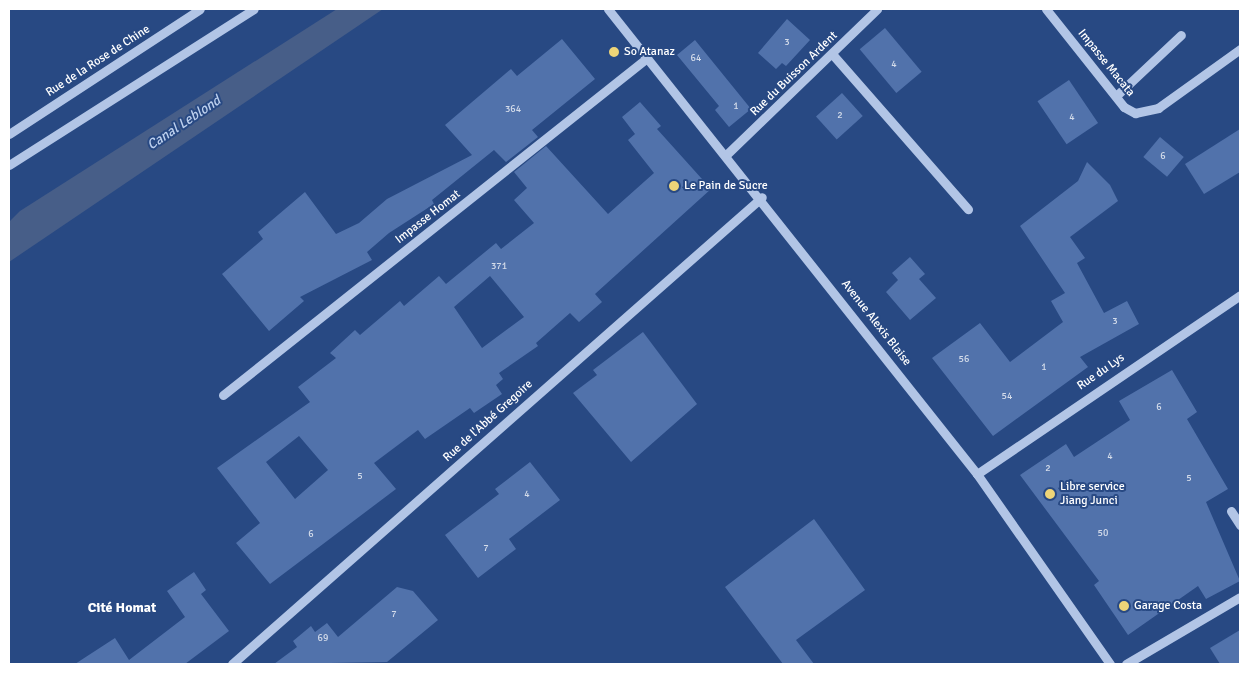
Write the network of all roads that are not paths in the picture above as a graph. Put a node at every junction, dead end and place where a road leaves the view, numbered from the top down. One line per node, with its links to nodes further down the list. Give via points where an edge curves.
1 (200, 9): 11 (street, Rue de la Rose de Chine)
2 (254, 9): 13 (street)
3 (608, 9): 9 (street, Avenue Alexis Blaise)
4 (877, 9): 8 (street, Rue du Buisson Ardent)
5 (1046, 9): 10 (street, Impasse Macata)
6 (1181, 35): 10 (street)
7 (1240, 49): 10 (street, Impasse Macata, via 1150,112 1129,110)
8 (833, 55): 12 (street, Rue du Buisson Ardent); 15 (street)
9 (647, 58): 12 (street, Avenue Alexis Blaise); 17 (street, Impasse Homat)
10 (1116, 96)
11 (9, 134)
12 (726, 155): 14 (street, Avenue Alexis Blaise)
13 (9, 165)
14 (762, 197): 18 (street, Avenue Alexis Blaise); 22 (street, Rue de l'Abbé Gregoire)
15 (968, 209)
16 (1240, 294): 18 (street, Rue du Lys)
17 (223, 395)
18 (977, 474): 23 (street, Avenue Alexis Blaise)
19 (1231, 511): 20 (street)
20 (1240, 525)
21 (1240, 597): 24 (street)
22 (232, 664)
23 (1110, 664)
24 (1126, 664)

